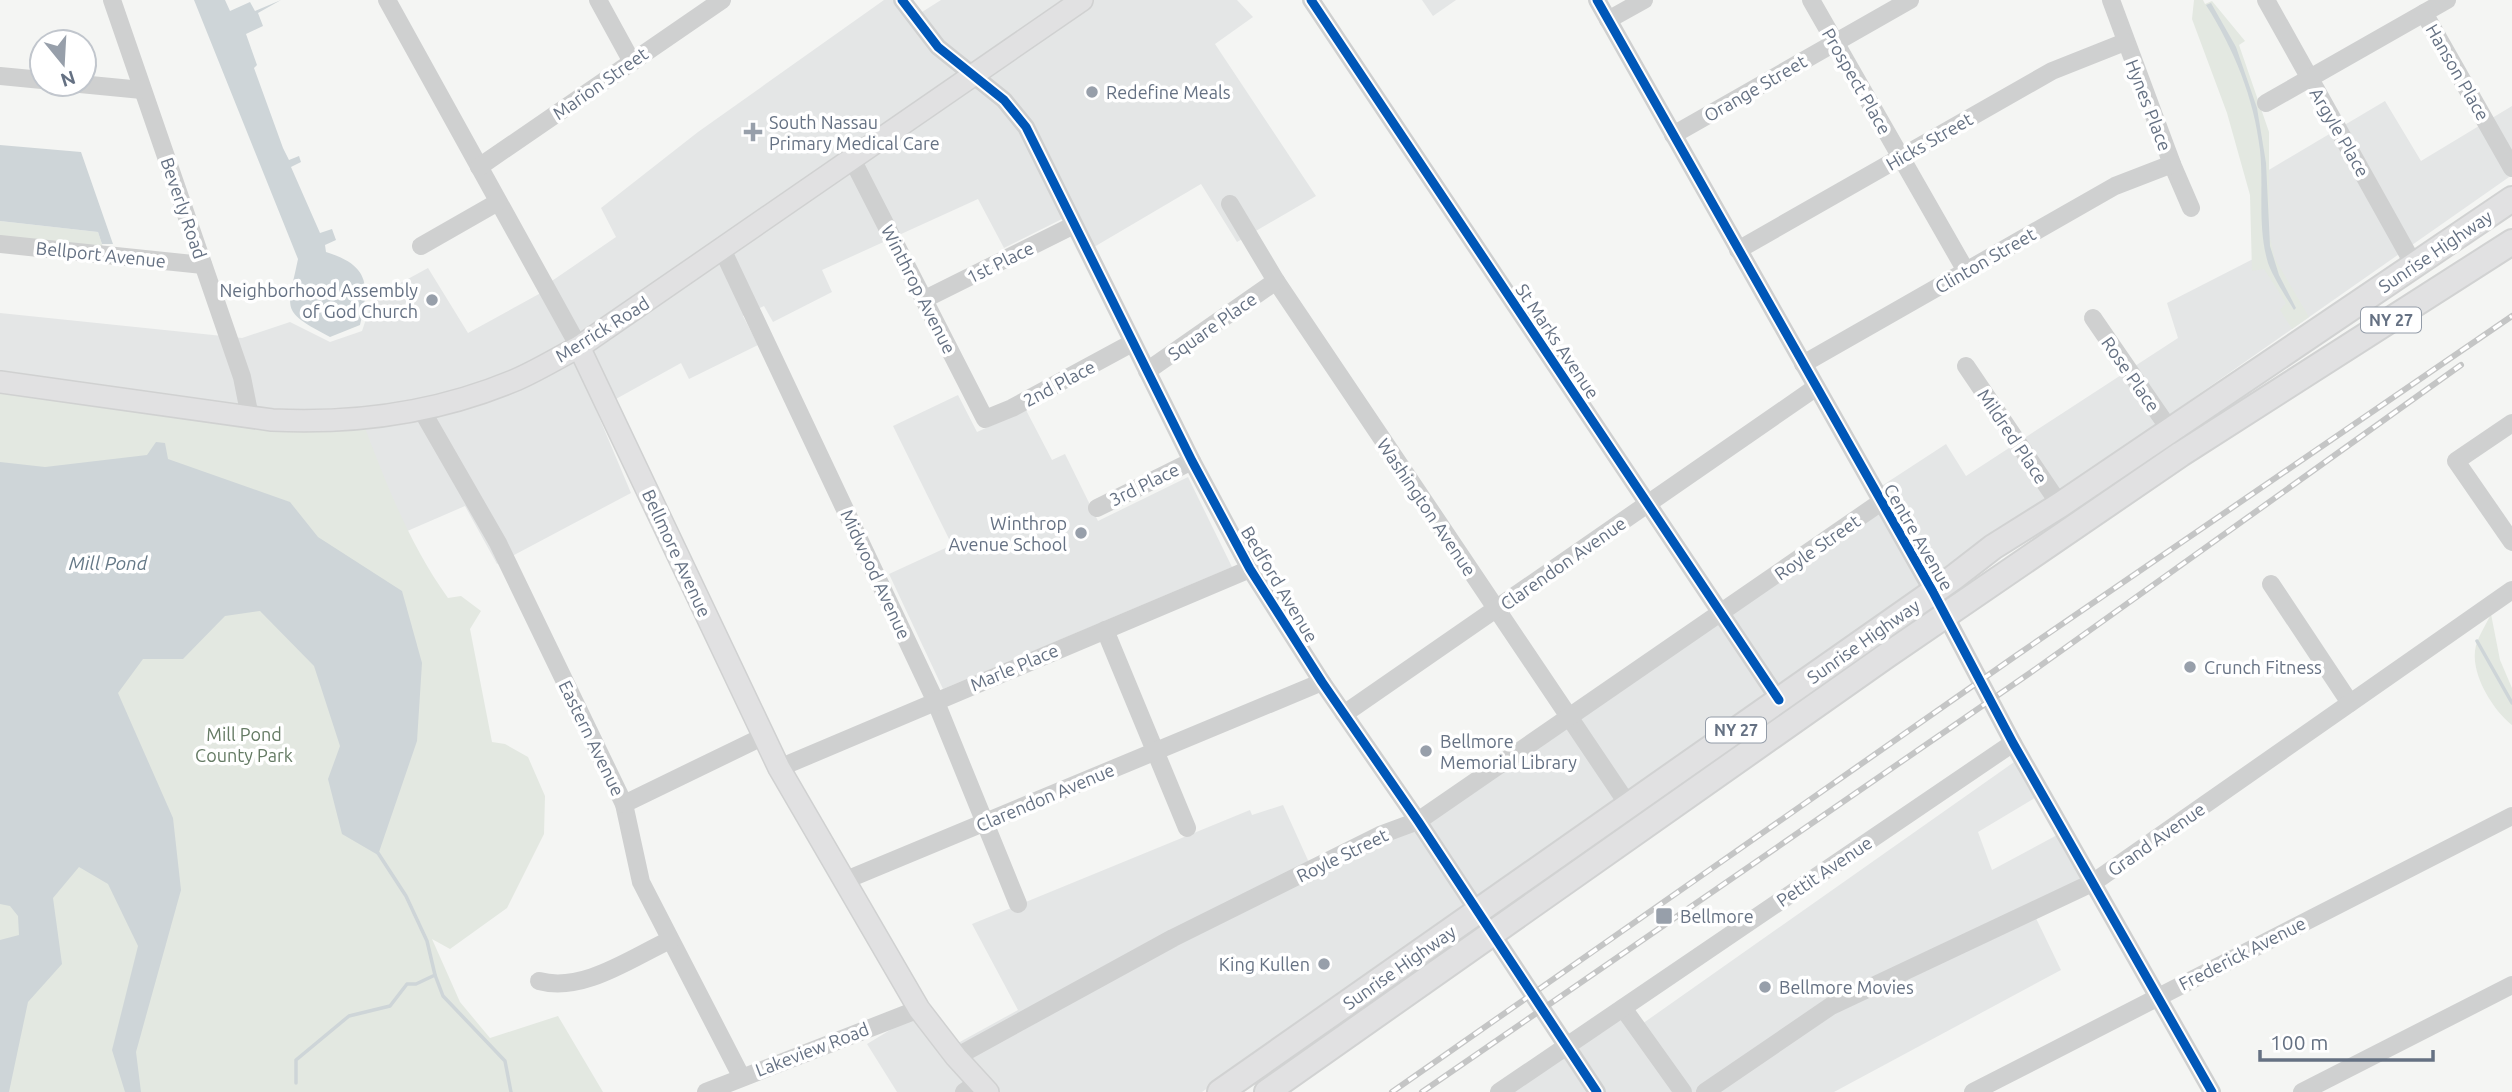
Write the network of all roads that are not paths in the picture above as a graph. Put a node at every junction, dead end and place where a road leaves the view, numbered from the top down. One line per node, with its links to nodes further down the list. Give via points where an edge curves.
1 (112, 0): 25 (street, Beverly Road)
2 (387, 0): 31 (street, Bellmore Avenue)
3 (598, 0): 19 (street)
4 (722, 0): 19 (street, Marion Street)
5 (902, 0): 20 (street, Bedford Avenue, via 938,47)
6 (1082, 0): 20 (main road, Merrick Road)
7 (1311, 0): 63 (street, St Marks Avenue)
8 (1597, 0): 16 (street, Centre Avenue)
9 (1644, 0): 16 (street)
10 (1811, 0): 18 (street, Prospect Place)
11 (1910, 0): 18 (street, Orange Street)
12 (2111, 0): 17 (street, Hynes Place)
13 (2266, 0): 22 (street, Argyle Place)
14 (2447, 0): 15 (street)
15 (2424, 13): 22 (street); 32 (street, Hanson Place)
16 (1608, 20): 27 (street, Centre Avenue)
17 (2125, 42): 28 (street, Hicks Street, via 2052,71); 30 (street, Hynes Place)
18 (1835, 43): 27 (street, Orange Street); 28 (street, Prospect Place)
19 (632, 62): 31 (street, Marion Street)
20 (974, 75): 29 (main road, Merrick Road); 37 (street, Bedford Avenue, via 1004,100 1026,127)
21 (0, 76): 23 (street)
22 (2310, 78): 26 (street); 44 (street, Argyle Place)
23 (28, 79)
24 (98, 86): 25 (street)
25 (142, 90): 43 (street, Beverly Road)
26 (2266, 103)
27 (1673, 135): 42 (street, Centre Avenue)
28 (1900, 158): 42 (street, Hicks Street); 45 (street, Prospect Place)
29 (852, 159): 41 (main road, Merrick Road); 47 (street, Winthrop Avenue)
30 (2172, 164): 36 (street, Hynes Place); 45 (street, Clinton Street, via 2115,186)
31 (479, 167): 34 (street, Bellmore Avenue)
32 (2512, 168)
33 (2512, 199): 44 (highway, Sunrise Highway / NY 27)
34 (498, 202): 40 (street); 50 (street, Bellmore Avenue)
35 (1230, 204): 46 (street, Washington Avenue)
36 (2191, 208)
37 (1074, 225): 47 (street, 1st Place); 49 (street, Bedford Avenue)
38 (2512, 242): 73 (highway, Sunrise Highway / NY 27, via 2181,454)
39 (0, 244): 43 (street, Bellport Avenue)
40 (421, 246)
41 (722, 248): 50 (main road, Merrick Road); 76 (street, Midwood Avenue)
42 (1738, 250): 51 (street, Centre Avenue)
43 (203, 265): 57 (street, Beverly Road, via 242,377)
44 (2414, 265): 60 (highway, Sunrise Highway / NY 27)
45 (1966, 271): 51 (street, Clinton Street)
46 (1276, 281): 53 (street, Square Place); 71 (street, Washington Avenue)
47 (925, 299): 58 (street, Winthrop Avenue)
48 (2093, 318): 60 (street, Rose Place)
49 (1132, 343): 53 (street, Bedford Avenue); 58 (street, 2nd Place)
50 (579, 347): 56 (main road, Merrick Road, via 505,384); 81 (main road, Bellmore Avenue)
51 (1803, 364): 55 (street, Centre Avenue)
52 (1966, 366): 64 (street, Mildred Place)
53 (1147, 371): 61 (street, Bedford Avenue)
54 (0, 382): 57 (main road, Merrick Road)
55 (1815, 388): 62 (street, Centre Avenue); 63 (street, Clarendon Avenue)
56 (421, 410): 57 (main road, Merrick Road, via 363,419); 85 (street, Eastern Avenue, via 498,543)
57 (250, 417)
58 (985, 418)
59 (2512, 423): 66 (street, via 2456,461)
60 (2170, 430): 64 (highway, Sunrise Highway / NY 27)
61 (1192, 461): 65 (street, 3rd Place); 67 (street, Bedford Avenue)
62 (1881, 502): 70 (street, Centre Avenue); 72 (street, Royle Street)
63 (1649, 504): 71 (street, Clarendon Avenue); 72 (street, St Marks Avenue)
64 (2060, 505): 70 (highway, Sunrise Highway / NY 27)
65 (1097, 508)
66 (2512, 542)
67 (1250, 569): 74 (street, Marle Place); 75 (street, Bedford Avenue)
68 (2272, 584): 78 (street)
69 (2512, 590): 78 (street, Grand Avenue)
70 (1933, 592): 73 (street, Centre Avenue); 77 (highway, Sunrise Highway / NY 27)
71 (1497, 609): 79 (street, Clarendon Avenue); 80 (street, Washington Avenue)
72 (1721, 613): 77 (street, St Marks Avenue); 80 (street, Royle Street)
73 (1945, 616): 82 (street, Centre Avenue); 95 (highway, Sunrise Highway / NY 27)
74 (1105, 629): 76 (street, Marle Place); 83 (street)
75 (1321, 682): 79 (street, Bedford Avenue); 83 (street, Clarendon Avenue)
76 (936, 700): 84 (street, Marle Place); 89 (street, Midwood Avenue)
77 (1779, 700): 86 (highway, Sunrise Highway / NY 27)
78 (2350, 704): 92 (street, Grand Avenue)
79 (1344, 714): 88 (street, Bedford Avenue)
80 (1570, 718): 86 (street, Washington Avenue); 88 (street, Royle Street)
81 (764, 736): 84 (main road, Bellmore Avenue); 85 (street)
82 (2013, 743): 92 (street, Centre Avenue); 100 (street, Pettit Avenue)
83 (1155, 751): 89 (street, Clarendon Avenue); 90 (street)
84 (779, 768): 91 (main road, Bellmore Avenue)
85 (624, 804): 96 (street, Eastern Avenue, via 641,882)
86 (1629, 806): 94 (highway, Sunrise Highway / NY 27)
87 (2512, 816): 99 (street, Frederick Avenue)
88 (1418, 821): 94 (street, Bedford Avenue); 103 (street, Royle Street, via 1380,835 1173,938)
89 (985, 822): 91 (street, Clarendon Avenue); 93 (street, Midwood Avenue)
90 (1187, 828)
91 (846, 880): 101 (main road, Bellmore Avenue)
92 (2094, 882): 99 (street, Centre Avenue); 112 (street, Grand Avenue, via 1831,1006)
93 (1018, 904)
94 (1478, 912): 95 (street, Bedford Avenue); 107 (highway, Sunrise Highway / NY 27)
95 (1493, 934): 102 (street, Bedford Avenue); 108 (highway, Sunrise Highway / NY 27)
96 (670, 940): 97 (street, via 584,980 556,986); 104 (street, Eastern Avenue)
97 (538, 981)
98 (2512, 985): 115 (street)
99 (2158, 996): 113 (street, Frederick Avenue); 114 (street, Centre Avenue)
100 (1623, 1008): 102 (street, Pettit Avenue); 111 (street)
101 (919, 1009): 103 (main road, Bellmore Avenue); 104 (street, Lakeview Road)
102 (1567, 1047): 109 (street, Pettit Avenue); 110 (street, Bedford Avenue)
103 (956, 1057): 105 (main road, Bellmore Avenue)
104 (741, 1076): 106 (street, Lakeview Road)
105 (977, 1089)
106 (706, 1092)
107 (1220, 1092)
108 (1267, 1092)
109 (1499, 1092)
110 (1597, 1092)
111 (1683, 1092)
112 (1705, 1092)
113 (1973, 1092)
114 (2212, 1092)
115 (2302, 1092)

